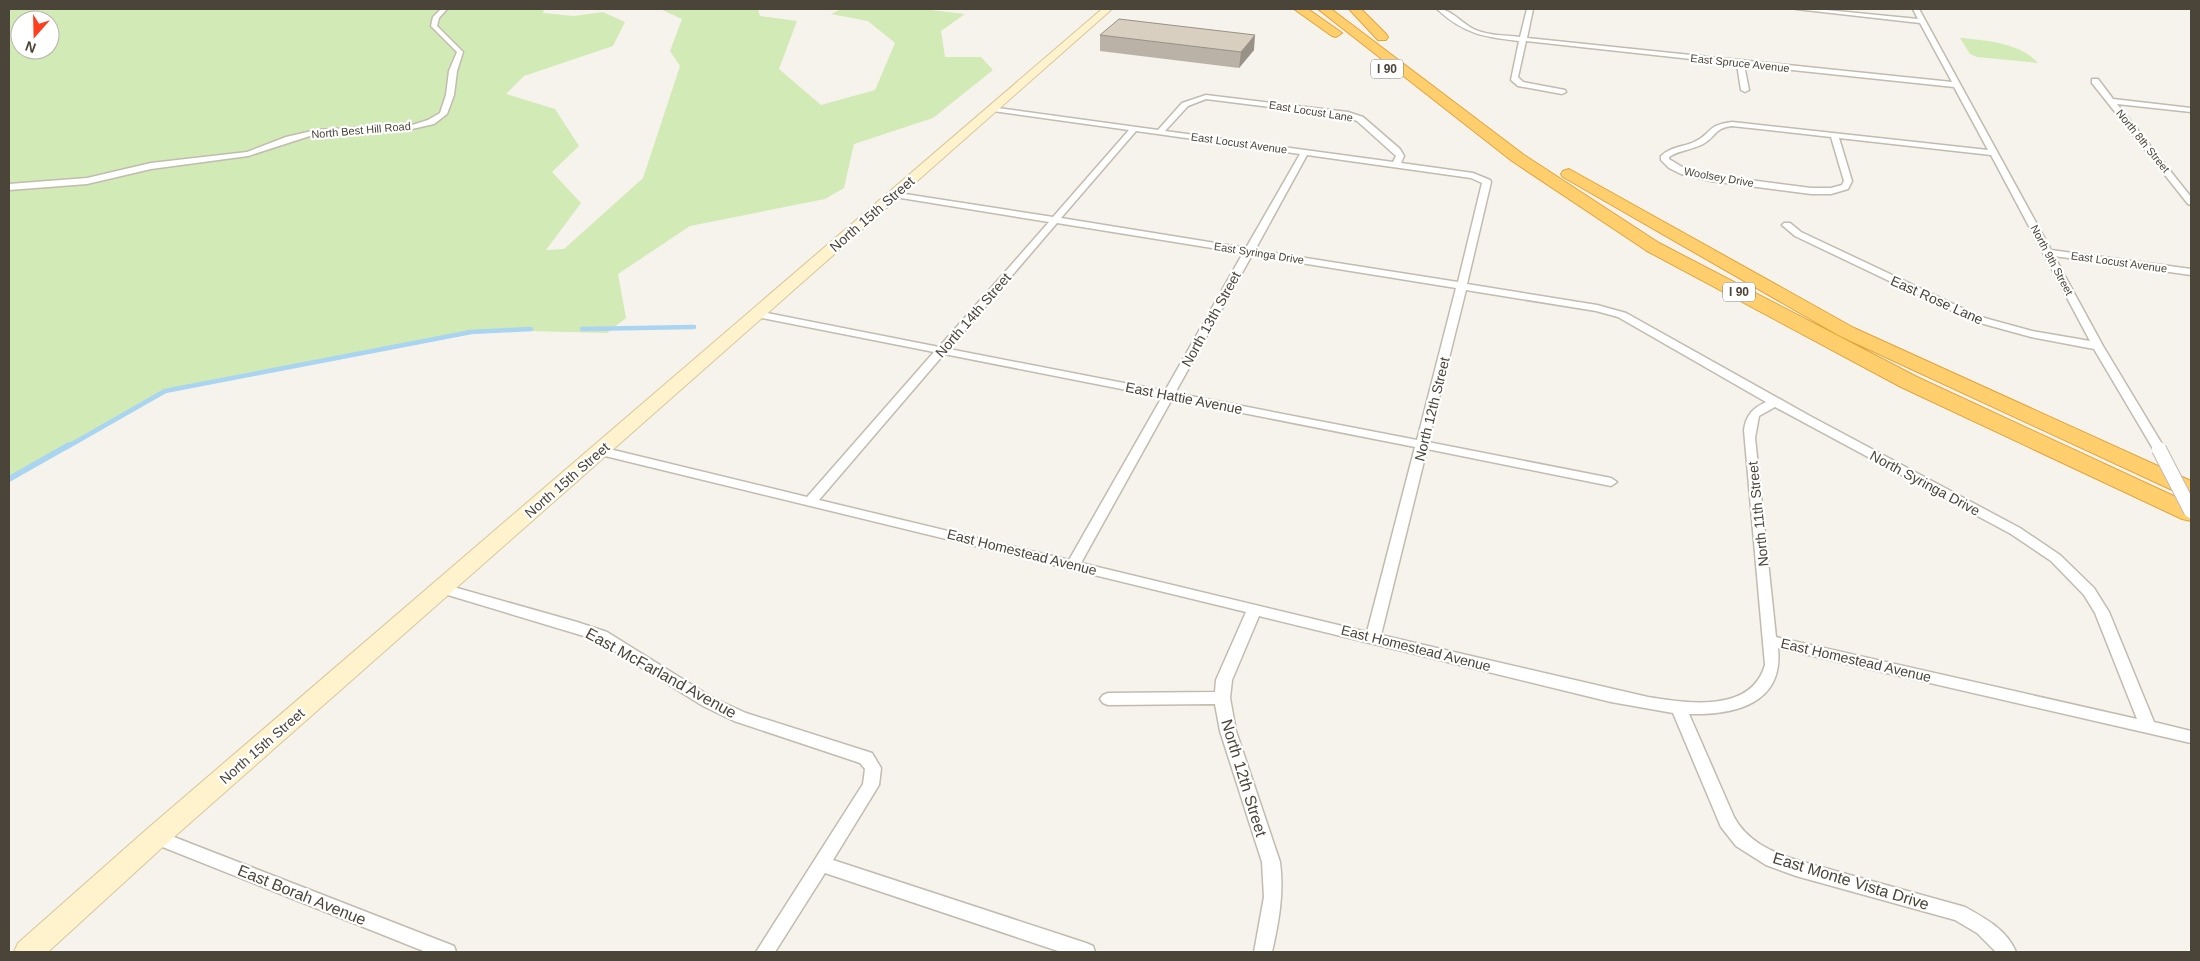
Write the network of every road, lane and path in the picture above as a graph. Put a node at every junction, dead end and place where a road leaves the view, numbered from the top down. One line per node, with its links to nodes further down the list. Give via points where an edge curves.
1 (444, 9): 30 (street, North Best Hill Road, via 436,17 434,26 440,34 453,41 460,52 443,114 431,122 316,132 248,154 151,166 87,180)
2 (1107, 9): 20 (main road, North 15th Street)
3 (1300, 9): 22 (highway, I 90)
4 (1324, 9): 22 (highway, I 90)
5 (1345, 9): 12 (highway, I 90)
6 (1356, 9): 12 (highway)
7 (1440, 9): 13 (street, via 1470,30)
8 (1530, 9): 13 (street)
9 (1799, 9): 11 (street)
10 (1916, 9): 11 (street, North 9th Street)
11 (1922, 21): 16 (street, North 9th Street)
12 (1382, 37): 49 (highway, I 90, via 1485,115 1579,180 1847,332)
13 (1523, 40): 14 (street, East Spruce Avenue); 18 (street, via 1514,78 1521,84)
14 (1740, 63): 16 (street, East Spruce Avenue); 17 (street)
15 (2094, 81): 19 (street, North 8th Street)
16 (1957, 85): 27 (street, North 9th Street)
17 (1745, 90)
18 (1562, 92)
19 (2110, 101): 21 (street); 32 (street, North 8th Street)
20 (993, 109): 23 (street, East Locust Avenue); 31 (main road, North 15th Street)
21 (2191, 110)
22 (1475, 126): 51 (highway, I 90, via 1653,247 1909,382)
23 (1135, 128): 24 (street, East Locust Avenue); 34 (street, North 14th Street)
24 (1160, 132): 26 (street, East Locust Avenue); 28 (street, East Locust Lane, via 1184,103 1197,98 1216,97 1352,116 1397,150 1400,156)
25 (1834, 135): 25 (street, Woolsey Drive, via 1724,124 1713,128 1700,142 1671,152 1665,160 1695,175 1831,191 1845,187 1848,181); 27 (street, Woolsey Drive)
26 (1305, 152): 28 (street, East Locust Avenue); 36 (street, North 13th Street)
27 (1994, 153): 37 (street, North 9th Street)
28 (1396, 165): 29 (street, East Locust Avenue)
29 (1485, 180): 39 (street, North 12th Street, via 1488,183)
30 (9, 187)
31 (895, 194): 34 (street, East Syringa Drive); 40 (main road, North 15th Street)
32 (2188, 194): 33 (street, North 8th Street)
33 (2191, 202)
34 (1055, 220): 36 (street, East Syringa Drive); 43 (street, North 14th Street)
35 (1787, 225): 42 (street, East Rose Lane, via 1798,234 1977,319 2031,334)
36 (1249, 252): 39 (street, East Syringa Drive); 44 (street, North 13th Street)
37 (2048, 252): 38 (street, East Locust Avenue); 42 (street, North 9th Street)
38 (2191, 272)
39 (1462, 286): 41 (street, East Syringa Drive); 46 (street, North 12th Street)
40 (757, 314): 43 (street, East Hattie Avenue); 47 (main road, North 15th Street)
41 (1622, 315): 45 (street, North Syringa Drive)
42 (2098, 346): 51 (street, North 9th Street, bridge, via 2159,449)
43 (942, 350): 44 (street, East Hattie Avenue); 50 (street, North 14th Street)
44 (1168, 395): 46 (street, East Hattie Avenue); 52 (street, North 13th Street)
45 (1776, 402): 56 (street, North 11th Street, via 1763,407 1750,422); 60 (street, North Syringa Drive, via 2013,530 2038,545 2075,575 2102,612)
46 (1422, 446): 48 (street, East Hattie Avenue); 55 (street, North 12th Street)
47 (600, 451): 50 (street, East Homestead Avenue); 53 (main road, North 15th Street)
48 (1611, 482)
49 (2191, 490)
50 (811, 501): 52 (street, East Homestead Avenue)
51 (2191, 512)
52 (1073, 565): 54 (street, East Homestead Avenue)
53 (443, 588): 62 (main road, North 15th Street); 63 (street, East McFarland Avenue, via 602,636 708,702 740,717 866,758 873,768 871,784)
54 (1255, 608): 55 (street, East Homestead Avenue); 57 (street, North 12th Street, via 1224,680)
55 (1373, 637): 59 (street, East Homestead Avenue, via 1611,696)
56 (1771, 641): 59 (street, East Homestead Avenue, via 1772,665 1761,688 1734,705); 60 (street, East Homestead Avenue)
57 (1222, 698): 58 (street); 68 (street, North 12th Street, via 1228,731 1271,862 1275,884 1274,907)
58 (1108, 699)
59 (1679, 708): 69 (street, East Monte Vista Drive, via 1730,826 1750,848 1796,868 1959,913 1984,927)
60 (2148, 727): 61 (street, East Homestead Avenue)
61 (2191, 737)
62 (156, 837): 64 (main road, North 15th Street); 65 (street, East Borah Avenue)
63 (821, 864): 66 (street); 67 (street)
64 (28, 952)
65 (447, 952)
66 (764, 952)
67 (1086, 952)
68 (1263, 952)
69 (2007, 952)

